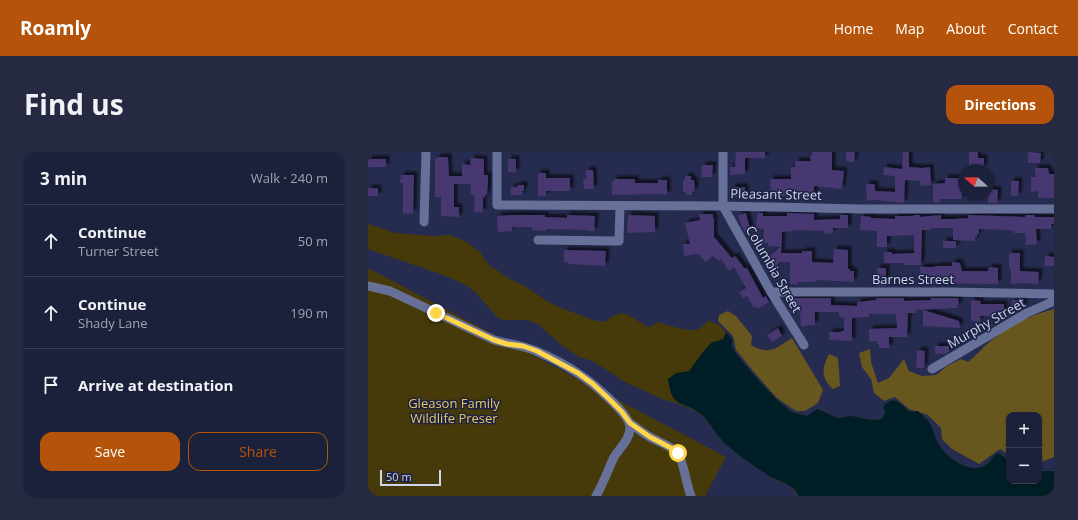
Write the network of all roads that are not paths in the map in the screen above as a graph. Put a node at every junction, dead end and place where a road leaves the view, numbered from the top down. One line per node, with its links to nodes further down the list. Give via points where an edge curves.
1 (426, 152): 7 (street)
2 (497, 152): 4 (street, Pleasant Street, via 497,205)
3 (723, 152): 5 (street)
4 (620, 206): 5 (street, Pleasant Street); 8 (street, via 619,240)
5 (723, 206): 6 (street, Pleasant Street); 10 (street, Columbia Street)
6 (1054, 209)
7 (424, 222)
8 (538, 240)
9 (368, 286): 15 (street, via 390,291 494,340 537,351 593,384)
10 (771, 292): 11 (street, Barnes Street); 13 (street, Columbia Street)
11 (1054, 294)
12 (1054, 301): 14 (street, Murphy Street, via 1027,313)
13 (804, 345)
14 (932, 368)
15 (630, 423): 16 (street, via 626,439); 17 (street, via 678,453)
16 (596, 496)
17 (691, 496)

